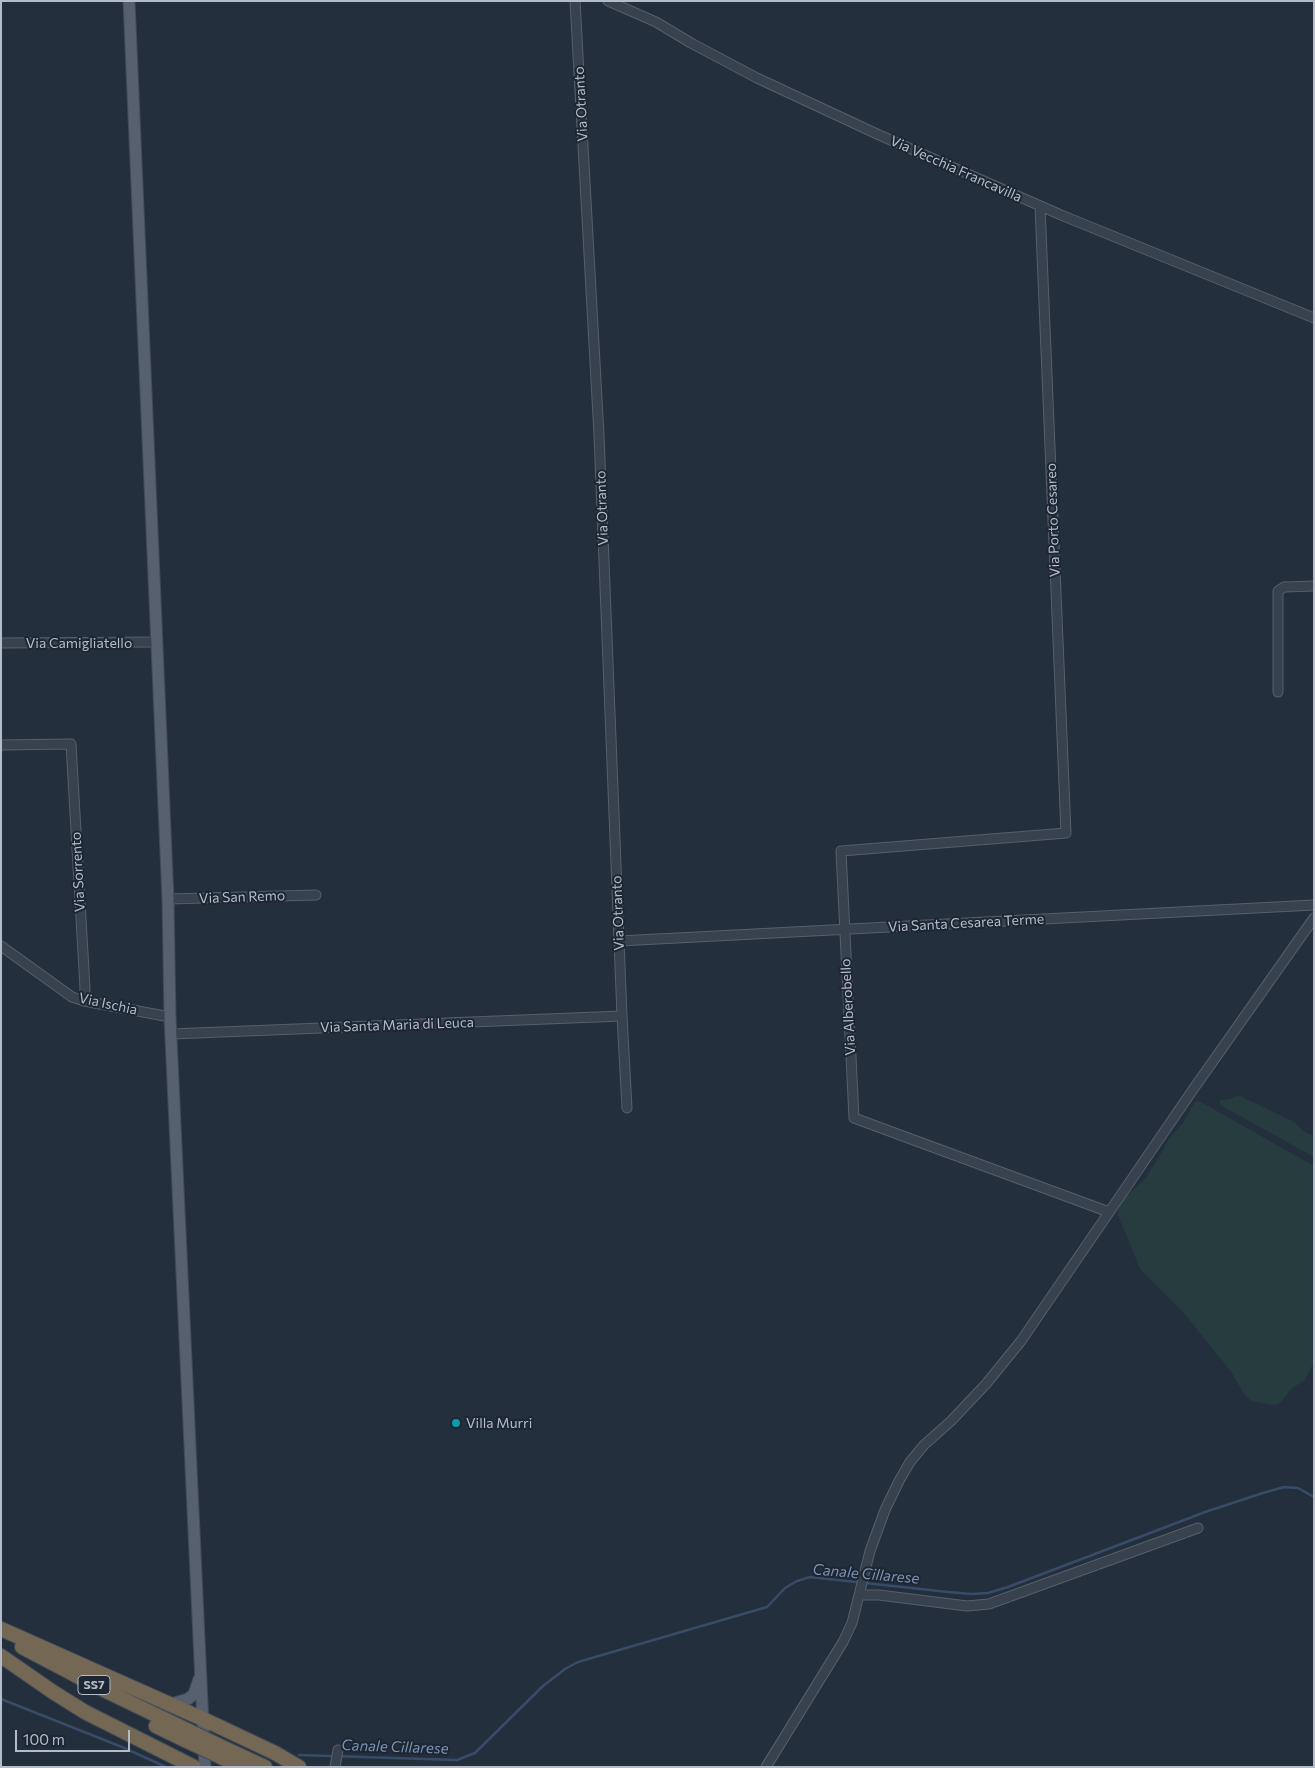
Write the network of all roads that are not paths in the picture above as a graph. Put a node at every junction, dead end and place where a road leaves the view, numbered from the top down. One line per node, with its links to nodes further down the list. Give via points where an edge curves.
1 (129, 1): 7 (main road)
2 (575, 1): 17 (street, Via Otranto, via 599,435)
3 (608, 1): 4 (street, Via Vecchia Francavilla, via 656,22 809,103)
4 (1040, 206): 5 (street, Via Vecchia Francavilla); 11 (street, Via Porto Cesareo)
5 (1314, 318)
6 (1314, 586): 9 (street, via 1284,586 1278,592)
7 (157, 642): 8 (street, Via Camigliatello); 13 (main road)
8 (1, 643)
9 (1278, 692)
10 (1, 745): 19 (street, Via Sorrento, via 71,744)
11 (1066, 833): 16 (street, Via Alberobello, via 841,850)
12 (316, 895): 13 (street, Via San Remo)
13 (168, 899): 21 (main road)
14 (1314, 905): 16 (street, Via Santa Cesarea Terme)
15 (1314, 918): 24 (street)
16 (844, 929): 17 (street, Via Santa Cesarea Terme); 24 (street, Via Alberobello, via 854,1118)
17 (619, 942): 20 (street, Via Otranto)
18 (1, 946): 19 (street, Via Ischia, via 72,997)
19 (84, 1001): 21 (street, Via Ischia)
20 (622, 1016): 22 (street, Via Santa Maria di Leuca); 23 (street, Via Otranto)
21 (170, 1017): 22 (main road)
22 (171, 1034): 31 (main road)
23 (627, 1108)
24 (1109, 1212): 26 (street, via 1003,1365 910,1462 885,1510 870,1551)
25 (1198, 1528): 26 (street, via 989,1604 967,1606)
26 (860, 1595): 43 (street, via 843,1642)
27 (1, 1629): 32 (highway)
28 (1, 1636): 34 (highway, SS7)
29 (1, 1648): 34 (highway, SS7)
30 (1, 1656): 38 (highway, via 85,1712)
31 (201, 1673): 32 (main road, via 194,1694); 33 (main road)
32 (171, 1704): 33 (highway)
33 (203, 1719): 39 (main road); 42 (highway)
34 (188, 1736): 36 (highway, SS7, bridge)
35 (338, 1750): 37 (street)
36 (222, 1752): 40 (highway, SS7); 41 (highway, SS7)
37 (335, 1766)
38 (194, 1767)
39 (205, 1767)
40 (241, 1767)
41 (265, 1767)
42 (298, 1767)
43 (766, 1767)

